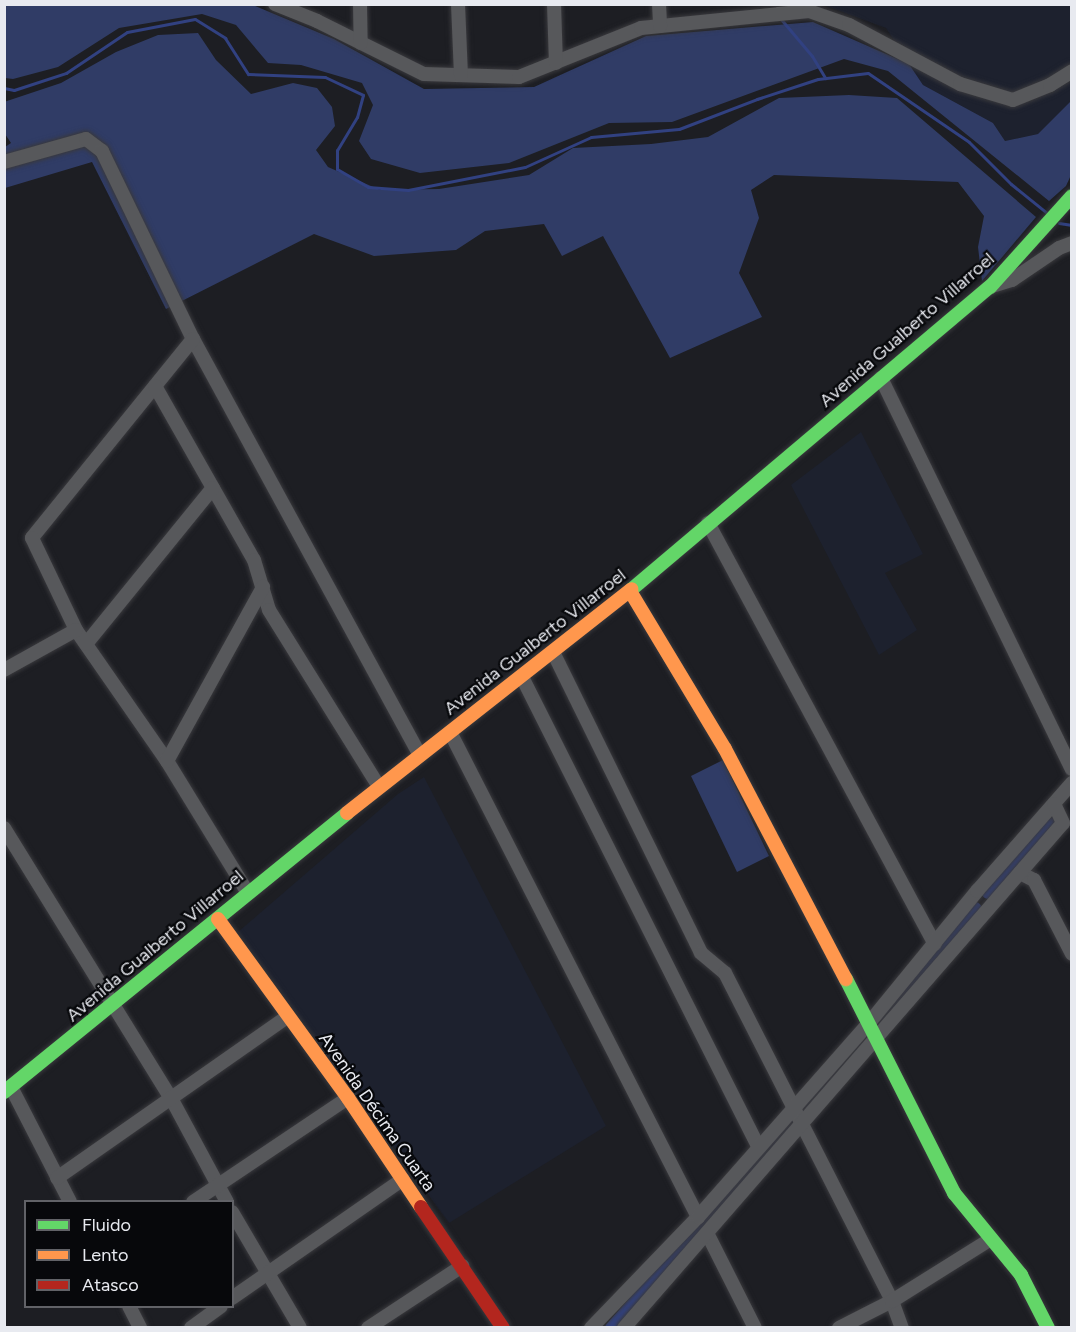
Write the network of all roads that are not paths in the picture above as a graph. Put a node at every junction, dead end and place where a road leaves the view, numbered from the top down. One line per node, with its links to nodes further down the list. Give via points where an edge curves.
1 (275, 4): 7 (street)
2 (360, 4): 7 (street)
3 (458, 4): 10 (street)
4 (554, 4): 8 (street)
5 (659, 4): 6 (street)
6 (660, 26): 8 (street, via 640,28); 9 (street, via 809,12 849,26 960,84 1013,100 1050,85)
7 (361, 43): 10 (street, via 424,74)
8 (556, 63): 10 (street, via 519,77)
9 (1071, 71)
10 (461, 75)
11 (4, 162): 15 (street, via 86,139 102,151)
12 (1070, 198): 14 (main road, Avenida Gualberto Villarroel)
13 (1071, 243): 14 (street, via 1012,280)
14 (990, 287): 16 (main road, Avenida Gualberto Villarroel)
15 (193, 339): 17 (street); 28 (street)
16 (881, 378): 19 (main road, Avenida Gualberto Villarroel); 30 (street)
17 (155, 386): 18 (street); 22 (street, via 32,538)
18 (213, 488): 20 (street, via 254,560); 23 (street)
19 (708, 523): 21 (main road, Avenida Gualberto Villarroel); 38 (street)
20 (263, 587): 29 (street); 32 (street, via 269,610)
21 (630, 591): 24 (main road, Avenida Gualberto Villarroel); 42 (main road, via 725,749)
22 (76, 630): 23 (street); 25 (street)
23 (86, 644): 29 (street)
24 (553, 652): 26 (main road, Avenida Gualberto Villarroel); 47 (street, via 701,953 725,973)
25 (4, 670)
26 (522, 677): 27 (main road, Avenida Gualberto Villarroel); 49 (street)
27 (450, 732): 28 (main road, Avenida Gualberto Villarroel); 57 (street)
28 (420, 756): 32 (main road, Avenida Gualberto Villarroel)
29 (167, 761): 36 (street)
30 (1071, 769)
31 (1071, 783): 33 (street)
32 (379, 787): 36 (main road, Avenida Gualberto Villarroel)
33 (1054, 804): 35 (street, via 1062,823); 38 (street)
34 (4, 828): 40 (street)
35 (1020, 873): 39 (street, via 1034,880); 43 (street)
36 (248, 893): 37 (main road, Avenida Gualberto Villarroel)
37 (218, 919): 40 (main road, Avenida Gualberto Villarroel); 41 (main road, Avenida Décima Cuarta)
38 (935, 944): 42 (street)
39 (1071, 954)
40 (114, 1004): 44 (main road, Avenida Gualberto Villarroel); 45 (street)
41 (288, 1016): 45 (street); 46 (main road, Avenida Décima Cuarta)
42 (869, 1023): 43 (main road); 47 (street)
43 (874, 1039): 48 (street); 59 (main road, via 954,1193)
44 (8, 1089): 50 (street)
45 (171, 1098): 50 (street); 52 (street)
46 (348, 1098): 51 (main road, Avenida Décima Cuarta); 52 (street)
47 (792, 1108): 48 (street); 49 (street)
48 (800, 1122): 58 (street); 63 (street)
49 (758, 1146): 57 (street)
50 (57, 1178): 53 (street)
51 (403, 1179): 60 (main road, Avenida Décima Cuarta); 61 (street)
52 (217, 1185): 54 (street); 55 (street)
53 (69, 1200)
54 (196, 1200)
55 (225, 1200)
56 (234, 1216): 61 (street)
57 (698, 1217): 71 (street)
58 (706, 1233): 72 (street); 73 (street)
59 (991, 1239): 63 (street); 76 (main road, via 1021,1275)
60 (462, 1266): 69 (street); 70 (main road, Avenida Décima Cuarta)
61 (267, 1274): 62 (street); 68 (street)
62 (234, 1297)
63 (892, 1300): 74 (street); 75 (street)
64 (130, 1308): 66 (street)
65 (218, 1308): 67 (street)
66 (140, 1328)
67 (191, 1328)
68 (300, 1328)
69 (368, 1328)
70 (503, 1328)
71 (591, 1328)
72 (624, 1328)
73 (755, 1328)
74 (839, 1328)
75 (902, 1328)
76 (1048, 1328)

